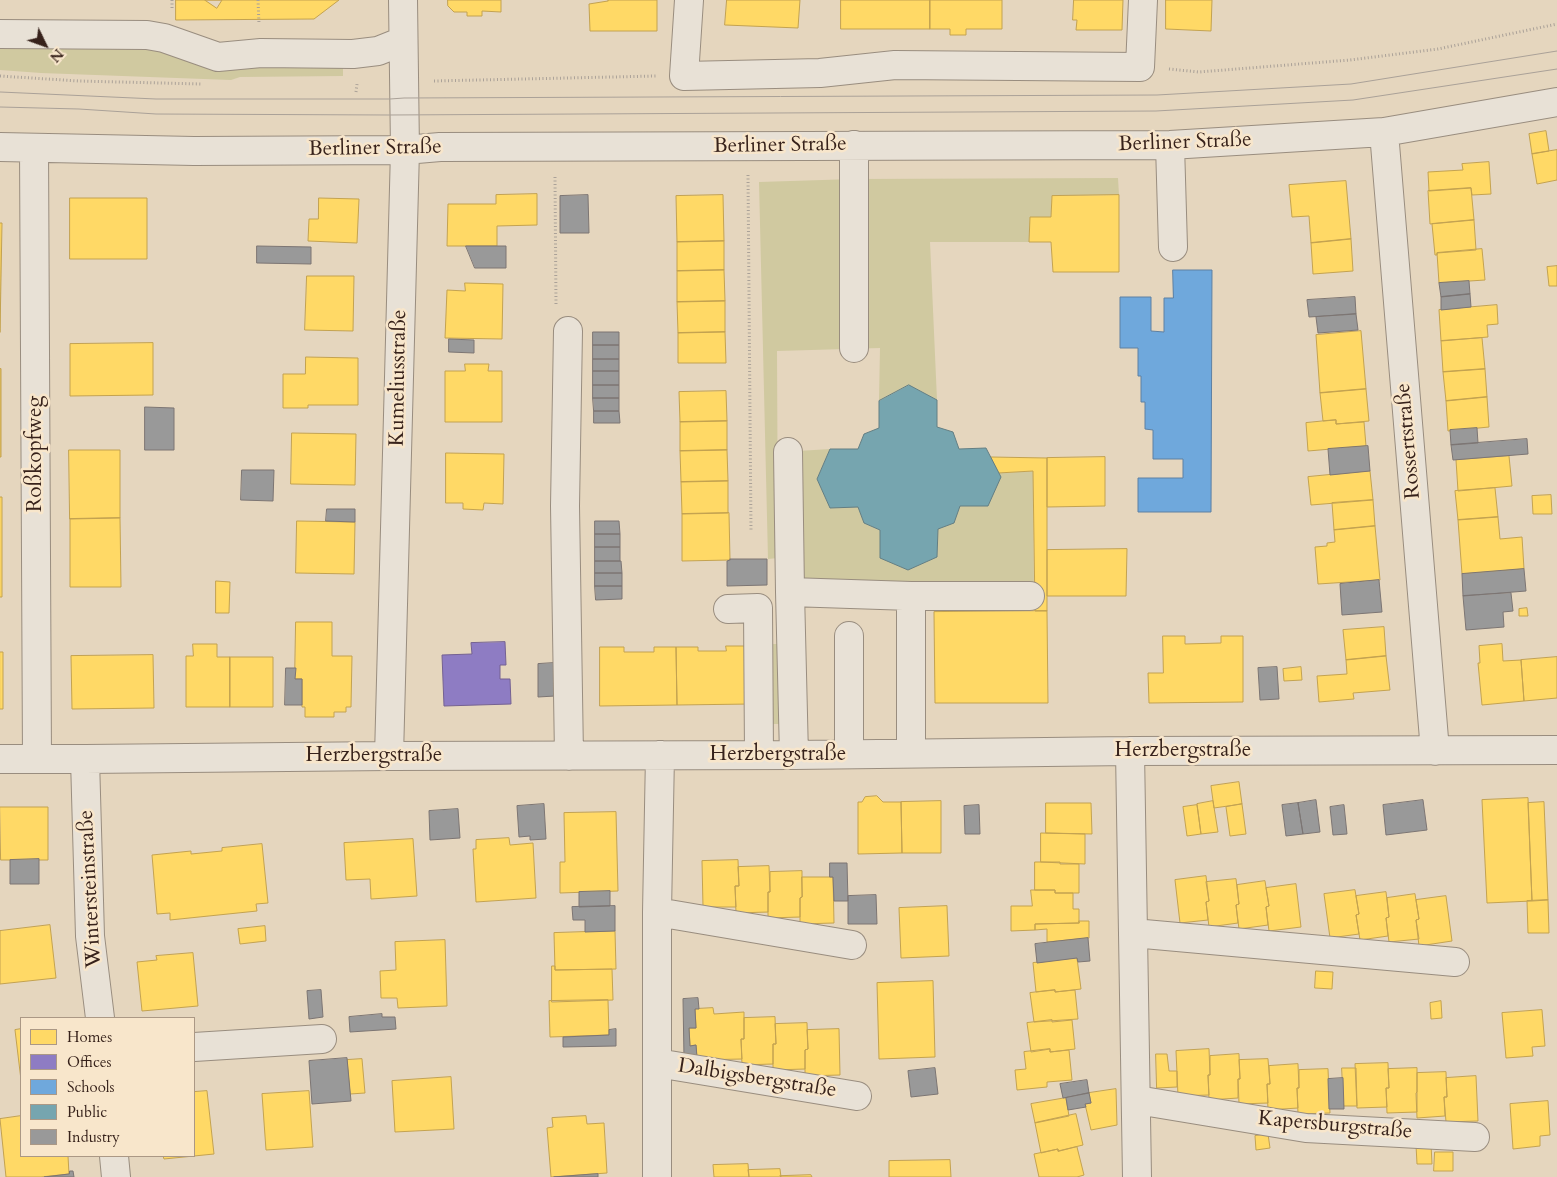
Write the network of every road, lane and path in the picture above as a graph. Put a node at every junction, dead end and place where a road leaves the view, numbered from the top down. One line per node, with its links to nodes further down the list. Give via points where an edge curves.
1 (258, 0): 5 (path)
2 (403, 0): 8 (street, Kumeliusstraße)
3 (688, 0): 11 (street)
4 (1143, 0): 9 (street)
5 (259, 18)
6 (1557, 24): 9 (path, via 1438,49 1350,60 1200,72)
7 (0, 34): 8 (street, via 147,35 218,57 261,53 353,54 378,51)
8 (404, 41): 13 (street, Kumeliusstraße)
9 (1140, 67): 11 (street, via 895,65 820,73)
10 (0, 76): 12 (path)
11 (684, 76): 13 (path)
12 (79, 81)
13 (404, 82): 21 (street, Kumeliusstraße)
14 (1557, 102): 15 (street, Berliner Straße)
15 (1384, 132): 17 (street, Berliner Straße); 35 (street, Rossertstraße)
16 (854, 145): 17 (street, Berliner Straße); 19 (street, Berliner Straße); 25 (street)
17 (1170, 145): 23 (street)
18 (0, 147): 20 (street, Berliner Straße)
19 (747, 147): 21 (street, Berliner Straße, via 440,147); 27 (path)
20 (34, 148): 21 (street, Berliner Straße); 44 (street, Roßkopfweg)
21 (405, 150): 41 (street, Kumeliusstraße)
22 (555, 176): 24 (path, via 556,318)
23 (1173, 247)
24 (568, 332): 42 (street, via 565,506)
25 (854, 348)
26 (788, 452): 28 (street)
27 (750, 532)
28 (790, 592): 29 (street); 40 (street)
29 (911, 596): 30 (street); 36 (street)
30 (1030, 596)
31 (728, 609): 39 (street, via 758,608)
32 (849, 636): 37 (street)
33 (1557, 750): 35 (street, Herzbergstraße)
34 (1130, 751): 35 (street, Herzbergstraße); 36 (street, Herzbergstraße); 47 (street)
35 (1434, 751)
36 (910, 753): 37 (street, Herzbergstraße)
37 (849, 754): 40 (street, Herzbergstraße)
38 (660, 755): 39 (street, Herzbergstraße); 42 (street, Herzbergstraße); 46 (street, Dalbigsbergstraße)
39 (759, 755): 40 (street, Herzbergstraße)
40 (794, 755)
41 (389, 756): 42 (street, Herzbergstraße); 45 (street, Herzbergstraße)
42 (568, 756)
43 (0, 758): 44 (street, Herzbergstraße)
44 (37, 759): 45 (street, Herzbergstraße)
45 (85, 759): 50 (street, Wintersteinstraße, via 90,936)
46 (657, 912): 48 (street); 53 (street, Dalbigsbergstraße)
47 (1133, 933): 49 (street); 55 (street)
48 (852, 944)
49 (1455, 962)
50 (100, 1017)
51 (322, 1039): 52 (street)
52 (195, 1047)
53 (657, 1063): 54 (street, Dalbigsbergstraße); 59 (street, Dalbigsbergstraße)
54 (857, 1096)
55 (1137, 1100): 56 (street, Kapersburgstraße, via 1306,1128); 60 (street)
56 (1475, 1137)
57 (114, 1157): 58 (street)
58 (116, 1177)
59 (657, 1177)
60 (1138, 1177)

